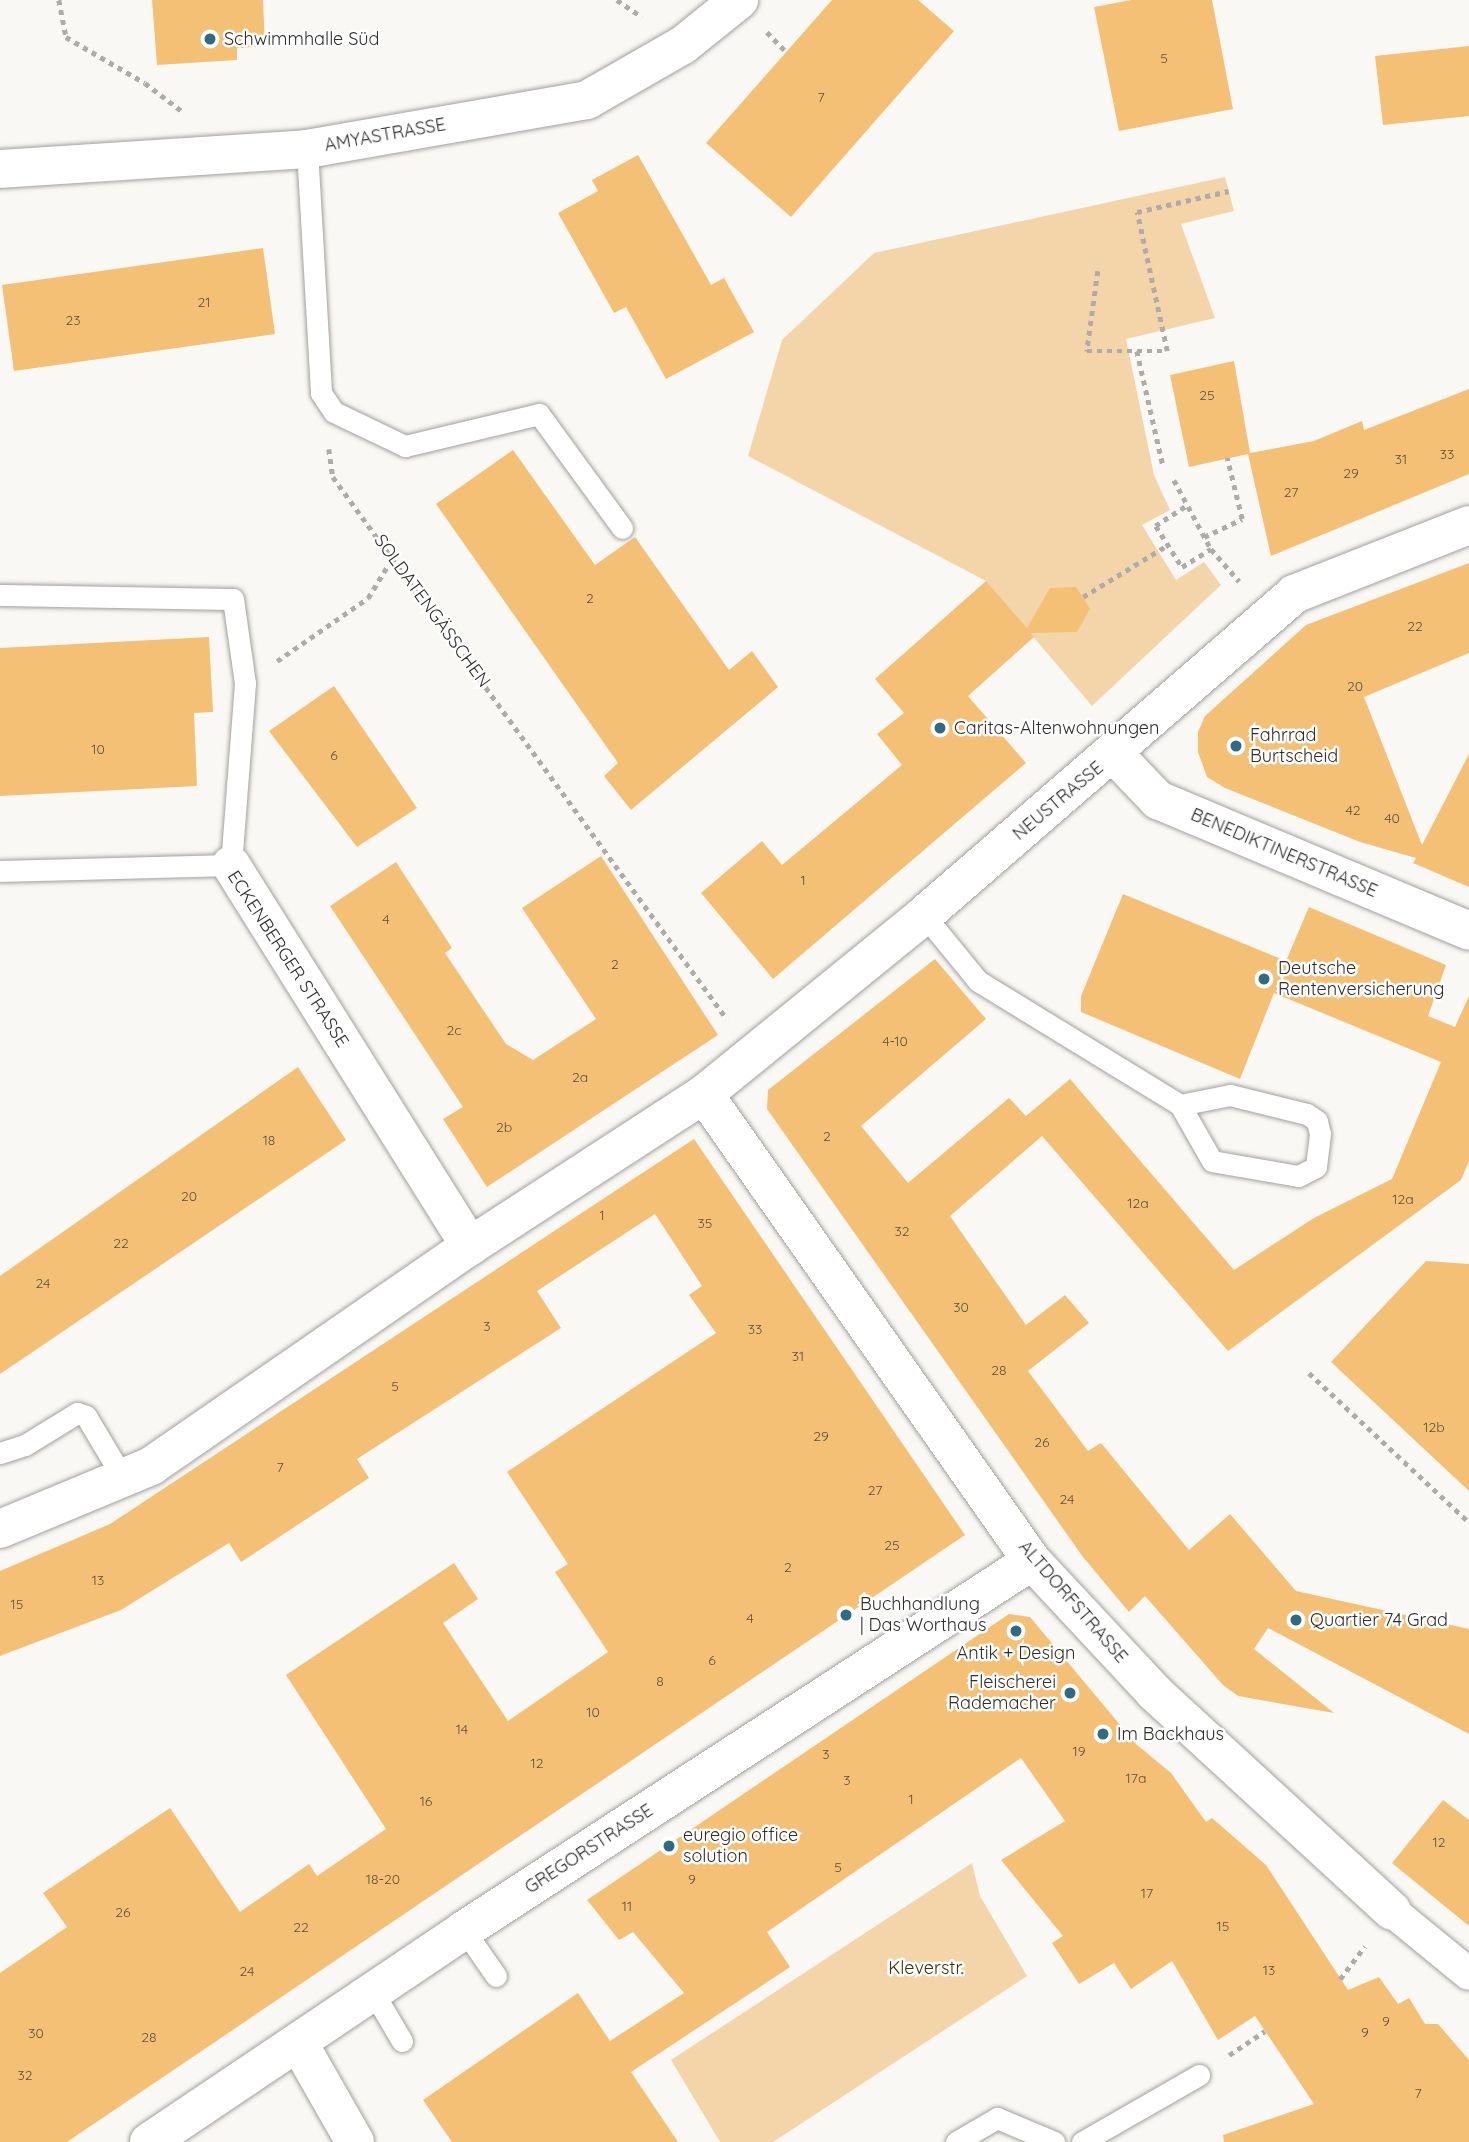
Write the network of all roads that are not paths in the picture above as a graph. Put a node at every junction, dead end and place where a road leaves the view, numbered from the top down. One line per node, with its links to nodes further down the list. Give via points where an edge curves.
1 (739, 0): 2 (street, AMYASTRASSE, via 683,45 587,100)
2 (307, 149): 3 (street, AMYASTRASSE); 5 (lane, via 321,393 334,412 405,446 539,414)
3 (0, 169)
4 (1469, 525): 7 (street, NEUSTRASSE, via 1294,594)
5 (622, 528)
6 (0, 595): 8 (lane, via 233,598 245,683)
7 (1114, 754): 10 (street, NEUSTRASSE); 11 (street, BENEDIKTINERSTRASSE, via 1158,800)
8 (231, 865): 9 (lane, ECKENBERGER STRASSE); 14 (street, ECKENBERGER STRASSE)
9 (0, 870)
10 (924, 915): 12 (street, NEUSTRASSE); 13 (lane, via 978,981)
11 (1469, 931)
12 (704, 1094): 14 (street); 18 (street, ALTDORFSTRASSE)
13 (1180, 1105): 13 (lane, via 1230,1095 1307,1114 1317,1121 1320,1134 1316,1167 1298,1175 1212,1161)
14 (470, 1246): 16 (street, via 151,1466)
15 (0, 1453): 16 (lane, via 25,1445 78,1413 86,1416)
16 (123, 1478): 17 (street)
17 (0, 1529)
18 (1032, 1560): 19 (street, ALTDORFSTRASSE, via 1154,1692); 20 (street, GREGORSTRASSE)
19 (1392, 1911): 21 (street, ALTDORFSTRASSE)
20 (464, 1930): 22 (lane); 23 (street, GREGORSTRASSE)
21 (1469, 1974)
22 (496, 1976)
23 (373, 1992): 24 (lane); 25 (street, GREGORSTRASSE)
24 (402, 2041)
25 (298, 2042): 27 (street, GREGORSTRASSE); 28 (street)
26 (1199, 2075): 31 (lane)
27 (149, 2142)
28 (355, 2142)
29 (956, 2142): 30 (lane, via 997,2118)
30 (1054, 2142)
31 (1082, 2142)

